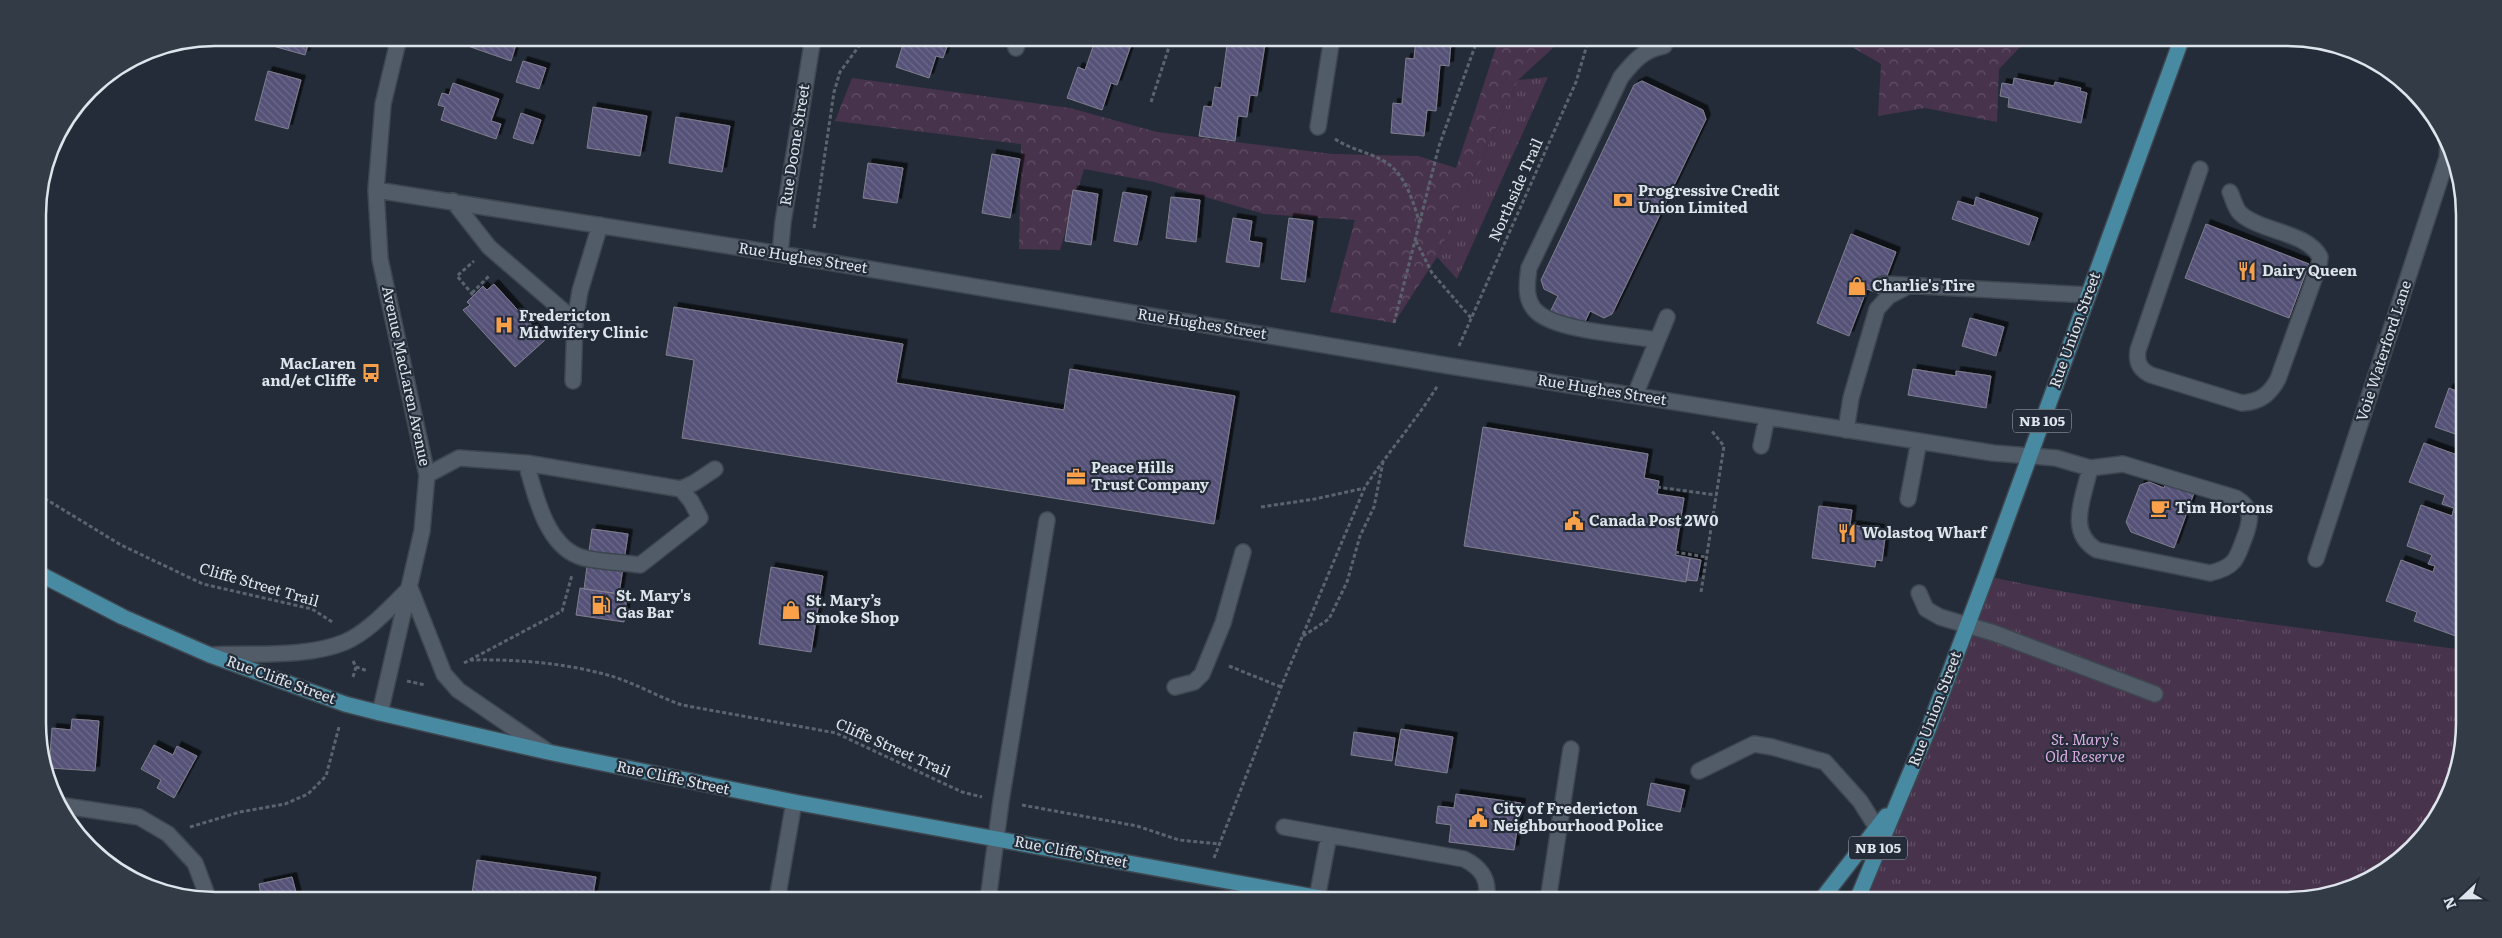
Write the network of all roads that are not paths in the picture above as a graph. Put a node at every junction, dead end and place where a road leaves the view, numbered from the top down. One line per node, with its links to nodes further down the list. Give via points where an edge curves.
1 (397, 46): 9 (street, Avenue MacLaren Avenue, via 382,104)
2 (812, 46): 13 (street, Rue Doone Street)
3 (1331, 46): 6 (street)
4 (1664, 46): 19 (street, via 1649,49 1634,60 1621,77 1529,268 1526,290 1537,312 1561,324)
5 (2179, 46): 16 (main road, Rue Union Street / NB 105)
6 (1318, 127)
7 (2446, 161): 35 (street, Voie Waterford Lane)
8 (2200, 170): 10 (street, via 2138,350 2138,362 2151,375 2242,404 2254,402 2273,389 2320,257 2312,246 2249,220 2238,211)
9 (376, 190): 11 (street, Rue Hughes Street); 30 (street, Avenue MacLaren Avenue, via 380,259)
10 (2230, 192)
11 (452, 201): 12 (street, Rue Hughes Street); 18 (street, via 489,247)
12 (600, 225): 13 (street, Rue Hughes Street); 18 (street)
13 (780, 254): 21 (street, Rue Hughes Street)
14 (1884, 284): 15 (street)
15 (1908, 286): 16 (street); 23 (street, via 1889,296 1877,309 1851,398)
16 (2088, 295): 26 (main road, Rue Union Street / NB 105)
17 (1667, 317): 19 (street)
18 (575, 321): 20 (street)
19 (1657, 340): 21 (street)
20 (573, 381)
21 (1635, 395): 22 (street, Rue Hughes Street)
22 (1767, 417): 23 (street, Rue Hughes Street); 25 (street)
23 (1846, 430): 24 (street, Rue Hughes Street)
24 (1919, 441): 26 (street, Rue Hughes Street); 32 (street)
25 (1761, 446)
26 (2030, 456): 28 (street, Rue Hughes Street, via 2056,458); 39 (main road, Rue Union Street / NB 105)
27 (526, 464): 30 (street, via 459,458); 31 (street); 31 (street, via 547,526 564,547 578,556 640,565 700,518)
28 (2090, 468): 28 (street, via 2079,528 2082,538 2096,550 2210,574 2226,568 2239,553 2251,520 2245,503 2123,464)
29 (714, 469): 31 (street)
30 (427, 475): 37 (street, Avenue MacLaren Avenue, via 422,531)
31 (681, 488)
32 (1908, 499)
33 (1047, 520): 53 (street)
34 (1243, 552): 41 (street, via 1223,623 1202,674 1194,682)
35 (2316, 559)
36 (46, 577): 40 (main road, Rue Cliffe Street, via 123,617)
37 (410, 588): 40 (street, via 363,631 346,642 317,650); 43 (street, Avenue MacLaren Avenue); 45 (street, via 444,674 458,690)
38 (1919, 593): 39 (street, via 1926,608 1940,617)
39 (1967, 626): 42 (street, via 1994,633); 48 (main road, Rue Union Street / NB 105)
40 (210, 655): 43 (main road, Rue Cliffe Street, via 345,704)
41 (1175, 687)
42 (2155, 694)
43 (380, 713): 45 (main road, Rue Cliffe Street)
44 (1571, 749): 57 (street)
45 (548, 752): 47 (main road, Rue Cliffe Street)
46 (1698, 771): 51 (street, via 1754,744 1825,762 1860,801)
47 (794, 802): 53 (main road, Rue Cliffe Street); 60 (street)
48 (1897, 804): 51 (main road); 59 (main road, Rue Union Street / NB 105)
49 (69, 807): 54 (street, via 139,817 168,834 195,863)
50 (1284, 827): 52 (street)
51 (1877, 828): 58 (main road)
52 (1329, 835): 55 (street); 56 (street, via 1464,859 1483,872)
53 (996, 838): 61 (street); 62 (main road, Rue Cliffe Street)
54 (206, 891)
55 (1325, 891)
56 (1487, 891)
57 (1549, 891)
58 (1828, 891)
59 (1863, 891)
60 (778, 892)
61 (989, 892)
62 (1250, 892)

